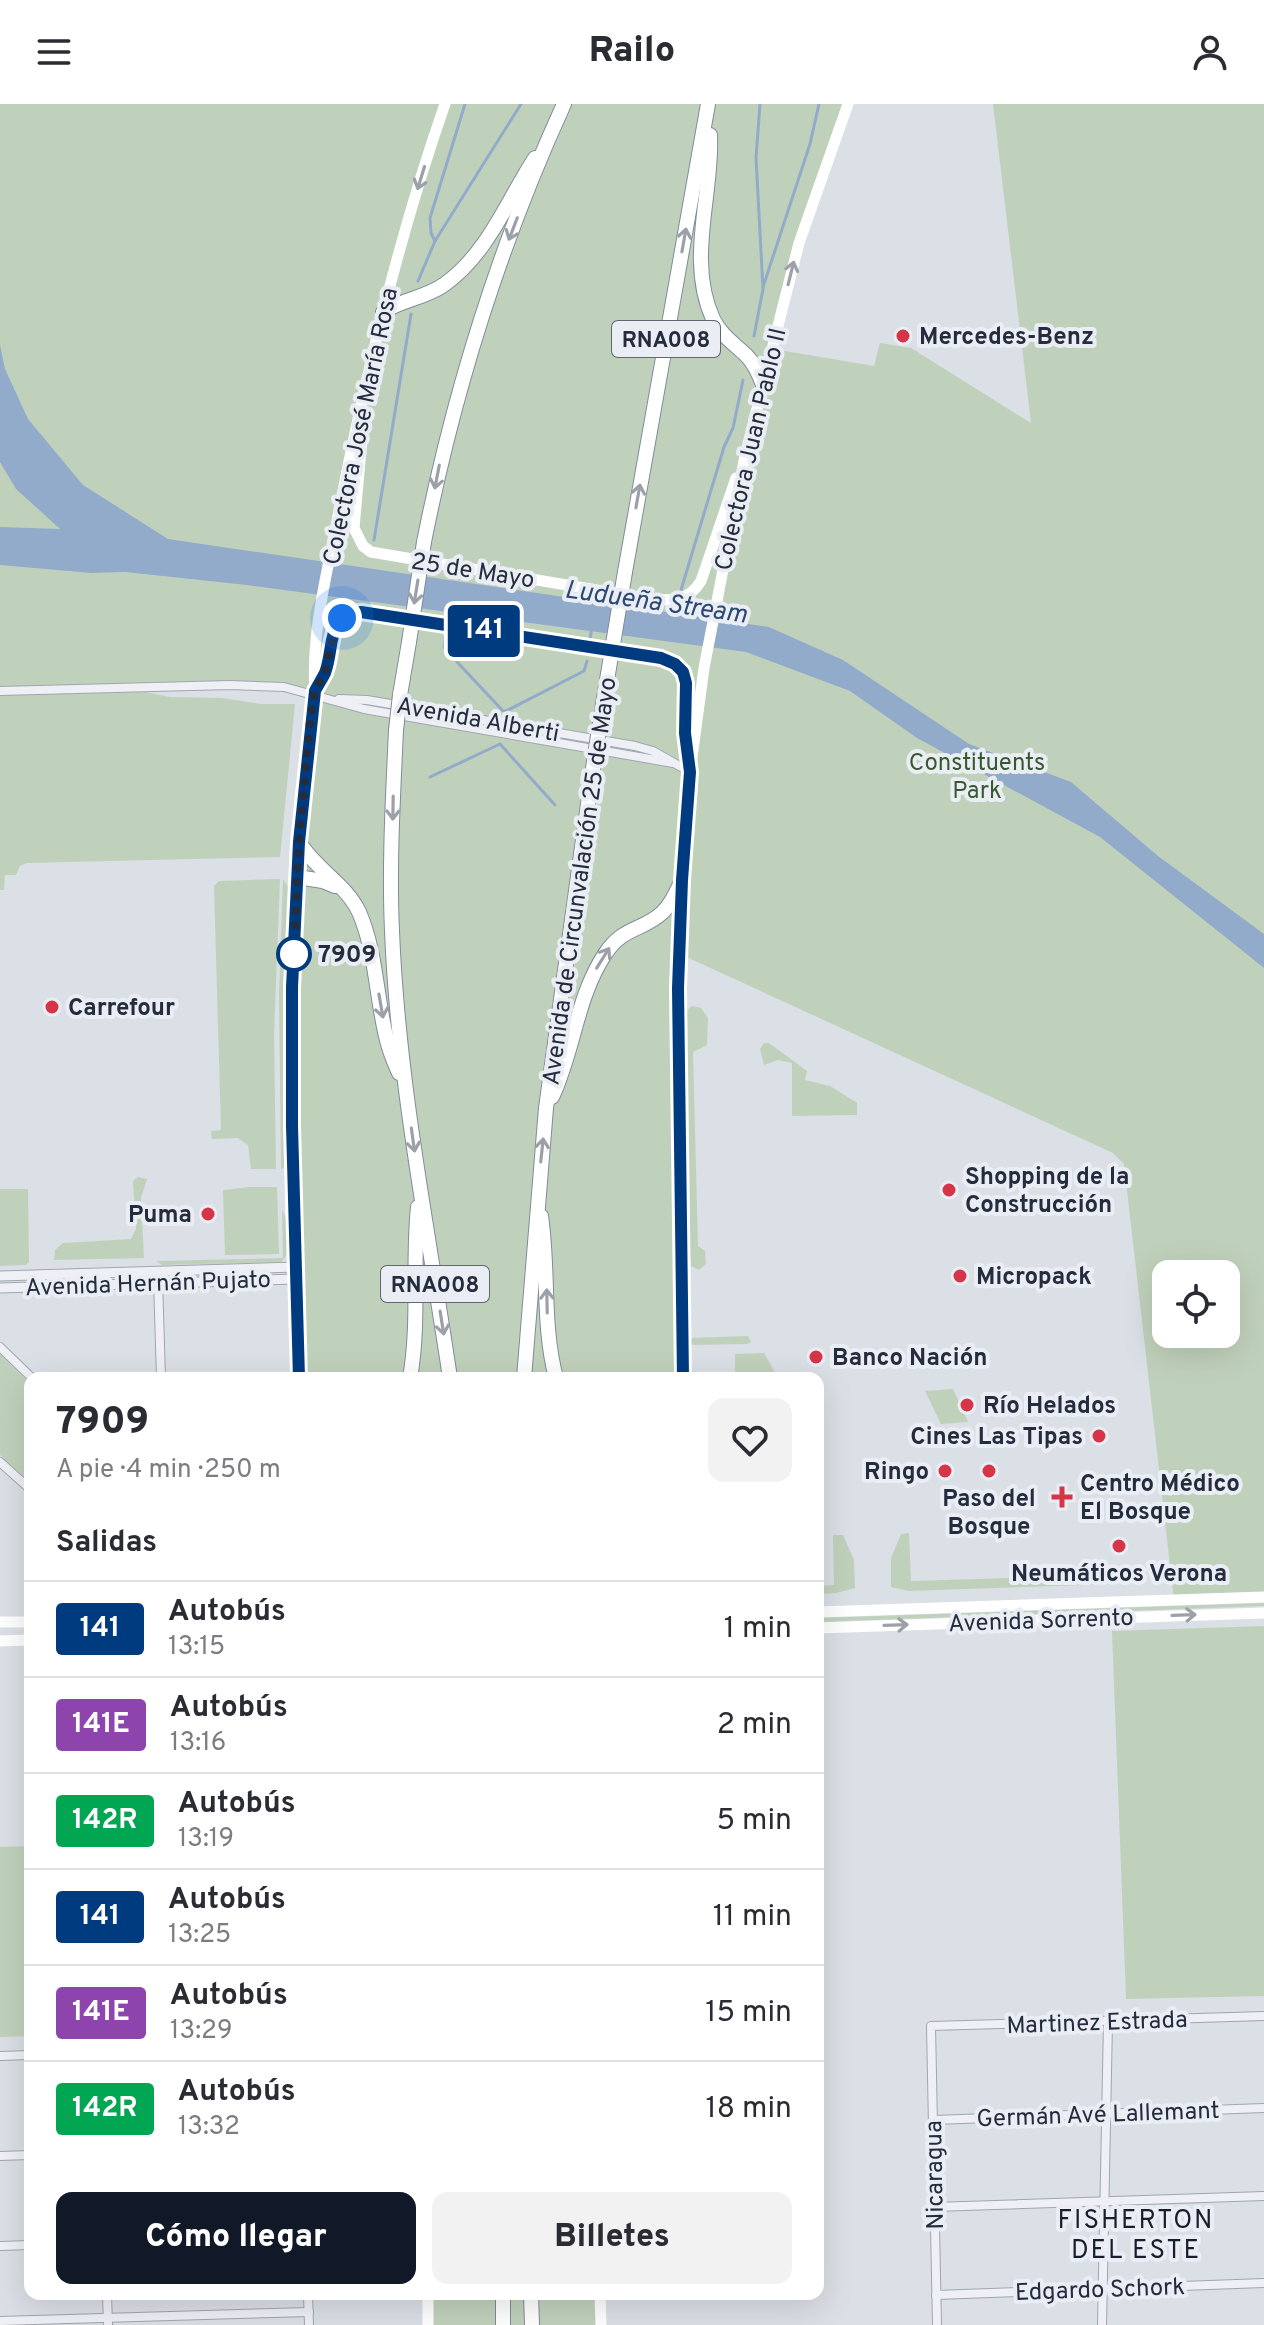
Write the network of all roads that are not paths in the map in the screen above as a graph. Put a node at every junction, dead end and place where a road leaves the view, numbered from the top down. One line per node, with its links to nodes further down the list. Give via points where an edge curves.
1 (445, 104): 6 (main road, Colectora José María Rosa, one-way to 6)
2 (564, 104): 5 (highway, RNA008)
3 (848, 104): 8 (main road, Colectora Juan Pablo II, one-way to 3, via 799,243)
4 (708, 105): 8 (highway, via 709,172 701,243 705,294 714,322 753,363); 18 (highway, Avenida de Circunvalación 25 de Mayo / RNA008, one-way to 4, bridge, via 599,729)
5 (552, 130): 6 (highway, via 476,254 433,292); 17 (highway, RNA008, one-way to 17, bridge, via 501,261 443,449 400,695 391,873)
6 (383, 312): 7 (main road, Colectora José María Rosa)
7 (365, 387): 9 (main road, 25 de Mayo, via 354,528 363,546 384,555 644,598 685,598 701,581); 11 (main road, Colectora José María Rosa, via 332,548)
8 (764, 387): 9 (main road, Colectora Juan Pablo II)
9 (745, 456): 12 (main road, Colectora Juan Pablo II, via 716,598)
10 (0, 691): 11 (street, Avenida Alberti, via 272,685)
11 (314, 694): 12 (street, Avenida Alberti, via 653,751); 12 (main road, via 335,629 350,613 661,658 683,672 686,683); 13 (main road, Colectora José María Rosa)
12 (690, 772): 15 (main road, Colectora Juan Pablo II)
13 (299, 842): 14 (main road, Colectora José María Rosa); 16 (highway)
14 (297, 877): 16 (highway); 22 (main road, Colectora José María Rosa, via 292,987)
15 (682, 880): 18 (highway, one-way to 15, via 564,1072 588,986 605,952 628,929 666,909); 34 (main road, Colectora Juan Pablo II, via 677,1085)
16 (344, 890): 17 (highway, one-way to 17, via 366,932 388,1045)
17 (406, 1090): 19 (highway, RNA008, one-way to 19)
18 (546, 1108): 20 (highway, Avenida de Circunvalación 25 de Mayo / RNA008, one-way to 18)
19 (420, 1190): 30 (highway); 31 (highway, RNA008, one-way to 31)
20 (538, 1191): 32 (highway, Avenida de Circunvalación 25 de Mayo / RNA008); 33 (highway, one-way to 20)
21 (158, 1271): 22 (street, Avenida Hernán Pujato); 23 (street, Avenida Hernán Pujato); 24 (street)
22 (296, 1273): 24 (street, Avenida Hernán Pujato); 29 (main road, Colectora José María Rosa)
23 (0, 1276)
24 (158, 1283): 25 (street, Avenida Hernán Pujato); 28 (street)
25 (0, 1288)
26 (0, 1347): 27 (street)
27 (26, 1372)
28 (161, 1372)
29 (299, 1372)
30 (411, 1372)
31 (449, 1372)
32 (524, 1372)
33 (555, 1372)
34 (683, 1372)
35 (0, 1462): 36 (street)
36 (24, 1484)
37 (1264, 1597): 38 (main road, Avenida Sorrento)
38 (824, 1612)
39 (1264, 1613): 42 (main road, Avenida Sorrento, one-way to 39)
40 (0, 1622): 41 (main road)
41 (24, 1622)
42 (824, 1628)
43 (24, 1640): 44 (main road)
44 (0, 1641)
45 (1264, 2016): 46 (street, Martinez Estrada)
46 (1108, 2022): 47 (street, Martinez Estrada); 51 (street)
47 (931, 2026): 52 (street, Nicaragua)
48 (24, 2055): 49 (street)
49 (0, 2056)
50 (1264, 2108): 51 (street, Germán Avé Lallemant)
51 (1107, 2115): 52 (street, Germán Avé Lallemant); 56 (street)
52 (933, 2120): 57 (street, Nicaragua)
53 (24, 2155): 54 (street)
54 (0, 2156)
55 (1264, 2196): 56 (street)
56 (1104, 2203): 57 (street); 61 (street)
57 (934, 2207): 62 (street, Nicaragua)
58 (24, 2245): 59 (street)
59 (0, 2246)
60 (1264, 2283): 61 (street, Edgardo Schork)
61 (1102, 2288): 62 (street, Edgardo Schork); 78 (street)
62 (936, 2295): 77 (street, Nicaragua)
63 (107, 2300): 71 (street)
64 (308, 2300): 69 (street)
65 (428, 2300): 73 (main road)
66 (503, 2300): 74 (highway)
67 (531, 2300): 75 (highway)
68 (600, 2300): 76 (main road)
69 (309, 2312): 71 (street); 72 (street)
70 (0, 2321): 71 (street)
71 (108, 2322)
72 (309, 2325)
73 (428, 2325)
74 (503, 2325)
75 (532, 2325)
76 (601, 2325)
77 (937, 2325)
78 (1102, 2325)

